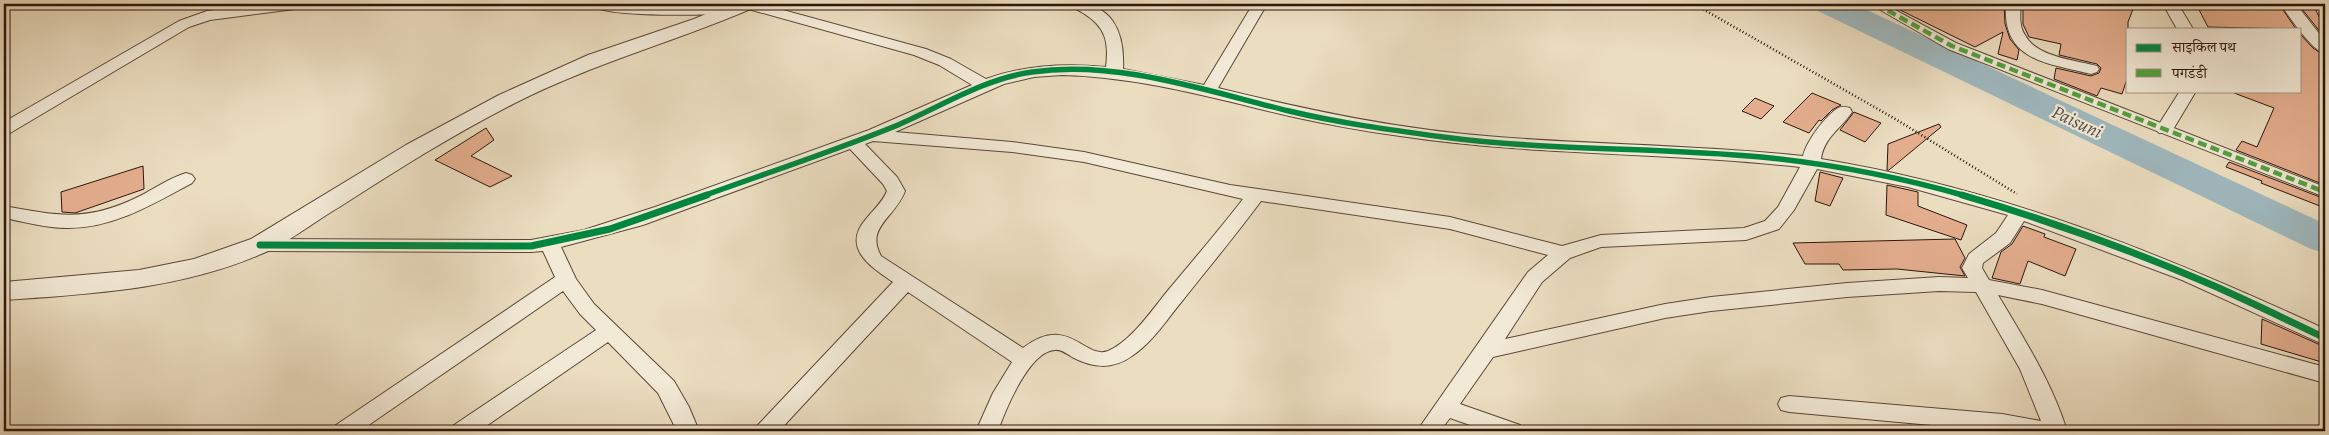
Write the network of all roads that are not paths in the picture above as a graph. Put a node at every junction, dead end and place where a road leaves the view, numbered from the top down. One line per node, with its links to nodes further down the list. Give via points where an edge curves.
1 (295, 4): 18 (street, via 207,16 184,24)
2 (598, 4): 9 (street, via 639,10)
3 (1078, 4): 13 (street, via 1110,25 1116,44)
4 (1260, 4): 15 (street)
5 (1876, 4): 19 (street, via 1952,46)
6 (2013, 4): 12 (street, via 2012,23 2018,41 2025,48)
7 (2171, 4): 10 (street)
8 (2288, 4): 11 (street)
9 (742, 6): 14 (street, via 920,52 945,62); 28 (street, via 595,59 506,99 414,150)
10 (2184, 28)
11 (2325, 49)
12 (2091, 69)
13 (1114, 74): 14 (street, via 1066,70 1031,72); 15 (street)
14 (985, 86): 20 (street)
15 (1209, 90): 21 (street, via 1280,109 1398,131 1502,143 1695,152)
16 (2187, 92): 19 (street)
17 (1844, 112): 21 (street, via 1814,147)
18 (4, 129)
19 (2165, 129): 23 (street)
20 (862, 139): 24 (street, via 1012,147 1076,156); 27 (street, via 674,208); 31 (street, via 896,192 888,208 868,226 864,237 866,250 874,260)
21 (1811, 163): 25 (street); 29 (street, via 1785,210 1772,225 1746,234 1601,241)
22 (186, 179): 26 (street, via 115,214 92,220 68,222)
23 (2325, 192)
24 (1256, 196): 29 (street, via 1431,219); 37 (street, via 1208,258 1125,352 1110,358 1090,358 1064,344 1053,342 1040,347)
25 (2020, 206): 32 (street, via 2003,238 1973,261 1972,268); 35 (street, via 2191,276)
26 (4, 212)
27 (549, 243): 28 (street, via 531,246); 30 (street)
28 (260, 245): 33 (street, via 198,267 138,279)
29 (1564, 253): 36 (street, via 1535,276)
30 (566, 279): 34 (street, via 587,309); 41 (street)
31 (905, 282): 37 (street); 44 (street)
32 (1980, 285): 36 (street, via 1939,284 1712,304 1665,311); 38 (street, via 2042,297); 49 (street, via 2030,368)
33 (4, 291)
34 (609, 332): 42 (street); 43 (street, via 666,387)
35 (2325, 338)
36 (1486, 351): 40 (street)
37 (1025, 360): 45 (street, via 1000,399)
38 (2325, 375)
39 (1788, 404): 48 (street, via 1984,421)
40 (1446, 408): 46 (street); 47 (street)
41 (344, 431)
42 (462, 431)
43 (688, 431)
44 (766, 431)
45 (987, 431)
46 (1428, 431)
47 (1512, 431)
48 (2046, 431)
49 (2056, 431)

